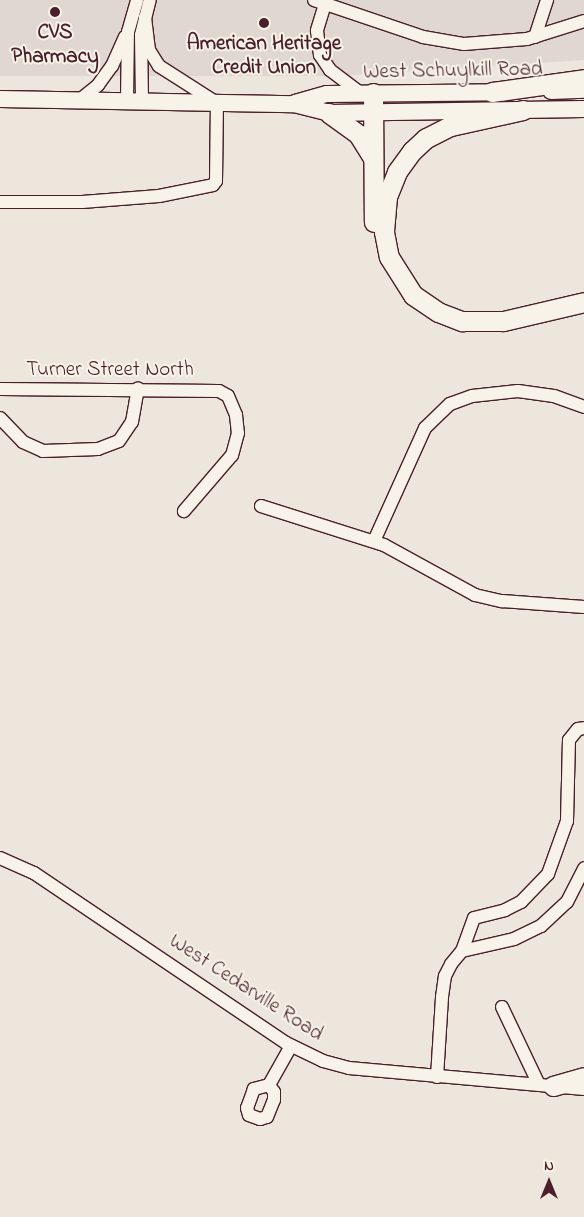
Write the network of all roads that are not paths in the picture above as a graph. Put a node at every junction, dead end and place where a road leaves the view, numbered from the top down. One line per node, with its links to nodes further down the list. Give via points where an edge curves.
1 (137, 0): 7 (street)
2 (150, 0): 5 (street)
3 (547, 0): 8 (street)
4 (319, 2): 8 (street, via 424,37 464,44); 12 (street, via 317,31 320,55 330,70)
5 (144, 17): 15 (street); 16 (street, via 149,50 159,66)
6 (584, 21): 8 (street)
7 (128, 31): 14 (street, via 112,66 98,85); 15 (street)
8 (534, 37)
9 (584, 79): 11 (highway)
10 (584, 90): 11 (main road, West Schuylkill Road)
11 (492, 92): 12 (main road, West Schuylkill Road)
12 (367, 93): 17 (main road, West Schuylkill Road, via 327,94); 20 (highway)
13 (0, 99): 14 (main road, West Schuylkill Road)
14 (81, 99): 15 (main road, West Schuylkill Road)
15 (134, 100): 16 (main road, West Schuylkill Road)
16 (217, 103): 17 (main road, West Schuylkill Road); 23 (street, via 217,175 213,185 159,196 82,202)
17 (294, 104): 21 (main road, West Schuylkill Road)
18 (584, 108): 19 (main road, West Schuylkill Road)
19 (522, 110): 20 (main road, West Schuylkill Road); 24 (highway, via 450,126 426,138 412,151 397,172 387,197 384,232 389,257 413,295 438,312 462,321 503,321)
20 (373, 112): 21 (main road, West Schuylkill Road); 22 (highway)
21 (329, 113): 22 (highway, via 358,134)
22 (373, 160): 25 (highway, via 377,252 391,282 417,310 448,327 483,333 510,330)
23 (0, 202)
24 (584, 302)
25 (584, 311)
26 (0, 389): 27 (street, Turner Street North)
27 (138, 389): 29 (street, via 132,422 119,441 98,449 44,450 24,442); 31 (street, Turner Street North, via 219,391 228,396 236,416 238,433 232,455)
28 (584, 407): 32 (street, via 554,396 518,391 472,396 450,404 425,428)
29 (0, 418)
30 (261, 506): 32 (street)
31 (184, 511)
32 (374, 541): 33 (street, via 475,595 502,601)
33 (584, 607)
34 (584, 728): 37 (street, via 578,729 569,740 567,821 548,874 521,902 474,918)
35 (0, 858): 39 (street, West Cedarville Road, via 34,873 92,910)
36 (584, 868): 37 (street, via 567,902 541,926 514,939)
37 (462, 951): 40 (street, via 445,976)
38 (502, 1007): 43 (street)
39 (291, 1046): 40 (street, West Cedarville Road, via 323,1061 349,1068); 42 (street)
40 (437, 1076): 43 (street, West Cedarville Road)
41 (584, 1077): 43 (highway)
42 (268, 1085)
43 (546, 1085): 44 (street, West Cedarville Road)
44 (584, 1089)

